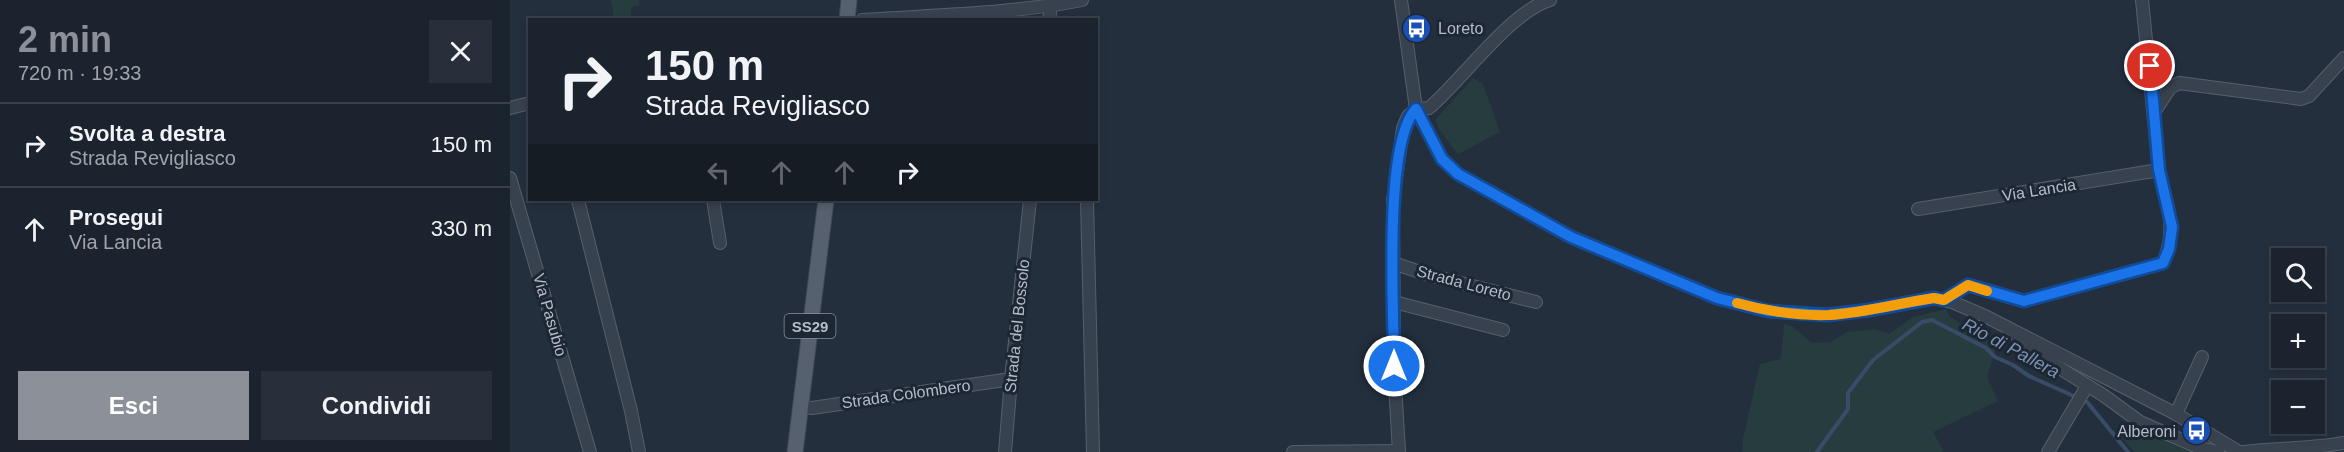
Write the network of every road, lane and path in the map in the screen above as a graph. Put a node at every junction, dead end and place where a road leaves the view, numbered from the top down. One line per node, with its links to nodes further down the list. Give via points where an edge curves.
1 (849, 0): 7 (main road)
2 (1082, 0): 6 (street)
3 (1550, 0): 13 (street, via 1516,19 1430,108)
4 (2142, 0): 14 (street)
5 (1400, 2): 13 (street)
6 (1051, 6): 8 (street); 9 (street)
7 (847, 18)
8 (903, 18)
9 (1049, 18)
10 (2344, 58): 14 (street, via 2301,99 2179,83 2170,88)
11 (528, 104): 12 (street)
12 (510, 108)
13 (1416, 109): 24 (street, Strada Loreto, via 1403,128 1393,200); 25 (street, via 1442,159 1458,174 1571,237 1717,298 1768,311 1827,315 1926,299)
14 (2155, 111): 15 (street)
15 (2159, 170): 22 (street, Via Lancia); 25 (street, via 2172,227 2163,263 2024,301 1968,285)
16 (510, 178): 37 (street, Via Pasubio)
17 (578, 201): 38 (street)
18 (713, 201): 23 (street)
19 (826, 201): 33 (main road, SS29)
20 (1030, 201): 31 (street, Strada del Bossolo)
21 (1087, 201): 41 (street)
22 (1918, 209)
23 (720, 243)
24 (1393, 263): 26 (street, Strada Loreto); 27 (street, Strada Loreto)
25 (1944, 300): 29 (street)
26 (1394, 302): 28 (street); 36 (street, Strada Loreto)
27 (1536, 302)
28 (1503, 330)
29 (2012, 330): 32 (street, via 2027,348); 34 (street)
30 (2202, 357): 34 (street)
31 (1011, 379): 33 (street, Strada Colombero); 40 (street, Strada del Bossolo)
32 (2082, 394): 43 (street); 44 (street, via 2200,448)
33 (801, 407): 39 (main road, SS29)
34 (2176, 414): 45 (street)
35 (2344, 443): 46 (street)
36 (1399, 451): 42 (street)
37 (590, 452)
38 (639, 452)
39 (795, 452)
40 (1005, 452)
41 (1093, 452)
42 (1293, 452)
43 (2048, 452)
44 (2218, 452)
45 (2239, 452)
46 (2244, 452)

